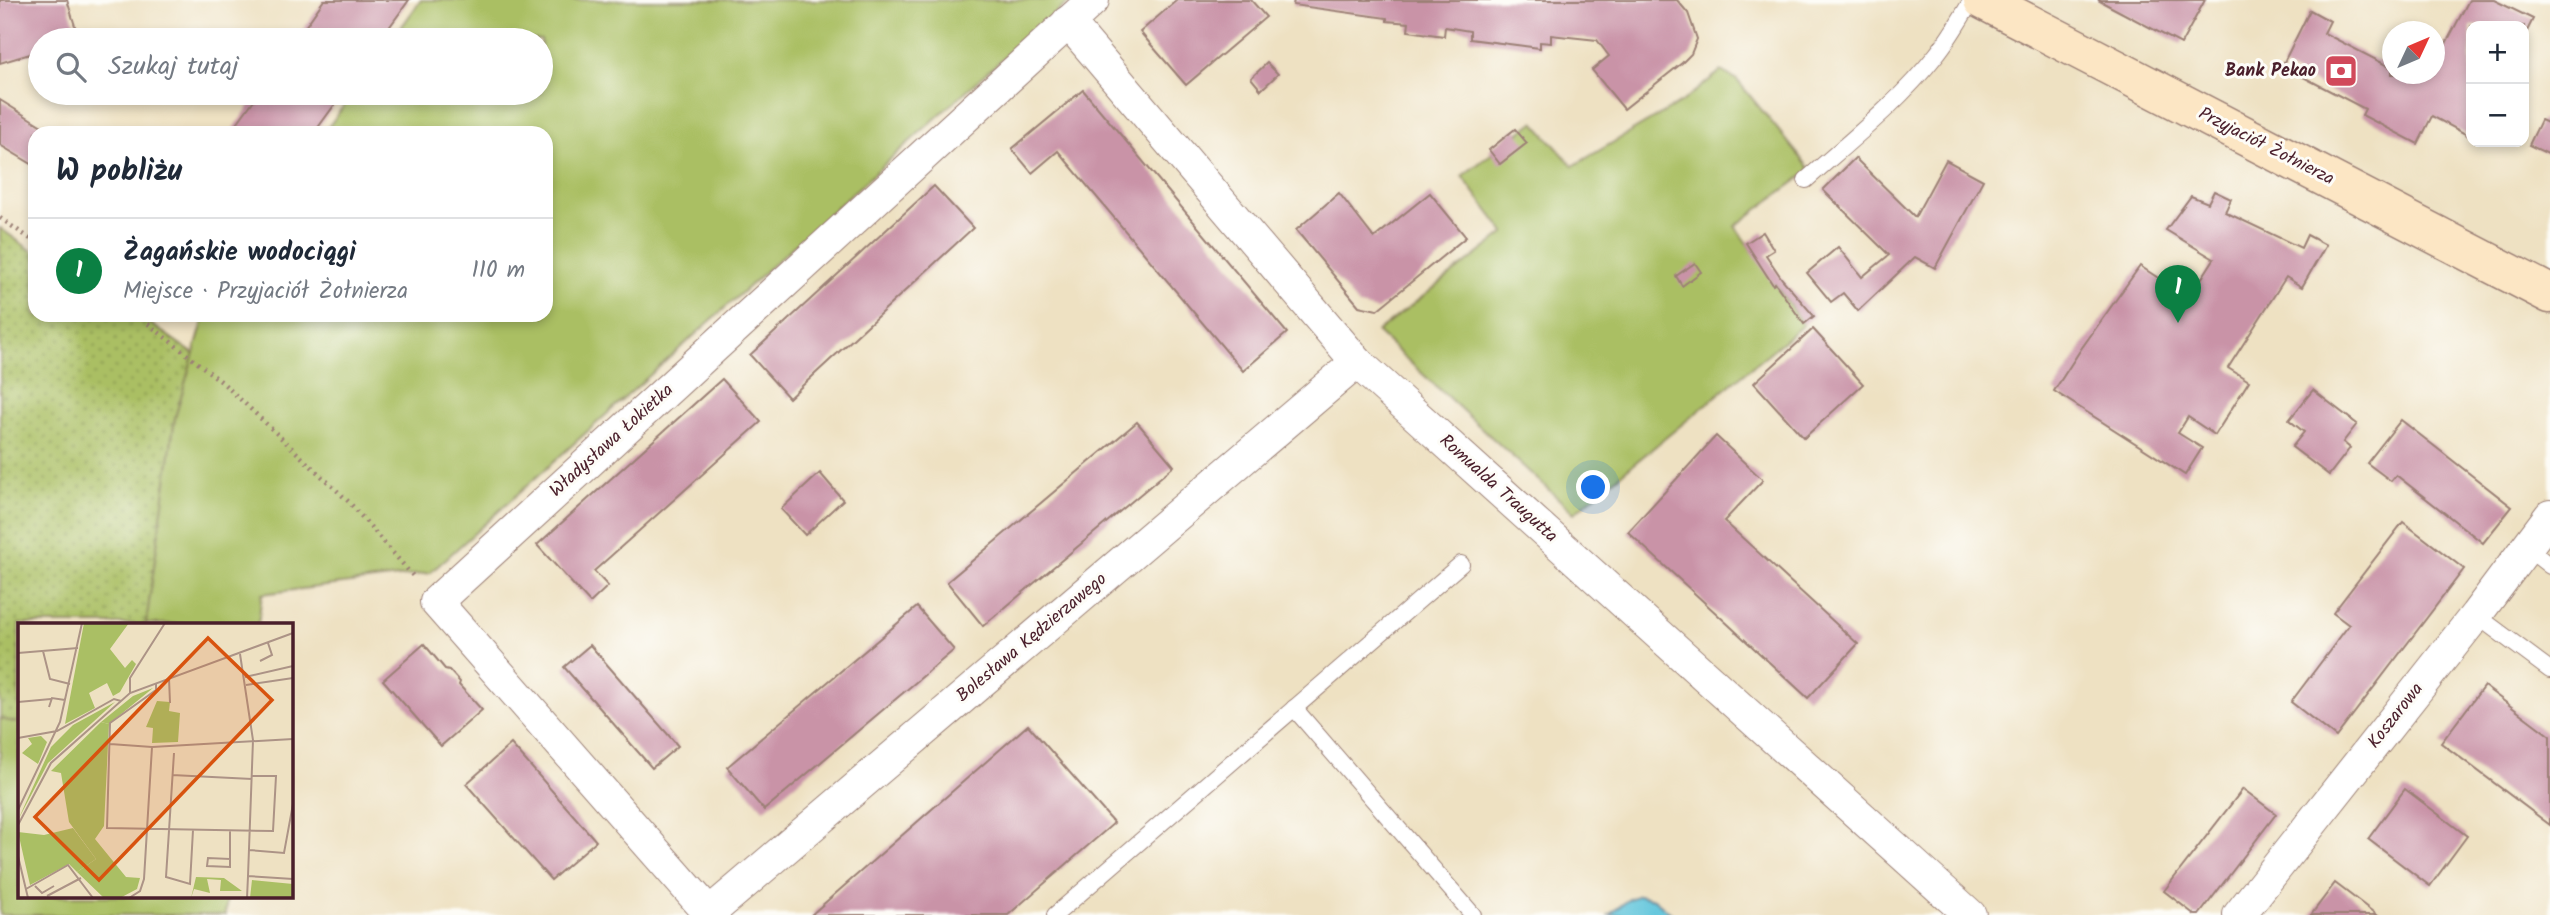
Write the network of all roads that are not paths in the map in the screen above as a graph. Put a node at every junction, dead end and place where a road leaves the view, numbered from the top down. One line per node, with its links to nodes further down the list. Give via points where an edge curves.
1 (1093, 0): 4 (street, Władysława Łokietka)
2 (1972, 0): 5 (lane, via 1923,70)
3 (1983, 0): 6 (main road, Przyjaciół Żołnierza)
4 (1068, 22): 7 (street, Romualda Traugutta); 14 (street, Władysława Łokietka, via 436,602)
5 (1806, 180)
6 (2550, 294)
7 (1357, 362): 14 (street, Bolesława Kędzierzawego); 17 (street, Romualda Traugutta)
8 (2550, 516): 9 (street, Koszarowa)
9 (2538, 557): 11 (street, Koszarowa)
10 (1461, 564): 13 (lane)
11 (2476, 615): 12 (lane); 18 (street, Koszarowa)
12 (2550, 670)
13 (1294, 708): 15 (lane); 16 (lane)
14 (709, 914)
15 (1055, 915)
16 (1473, 915)
17 (1970, 915)
18 (2239, 915)

